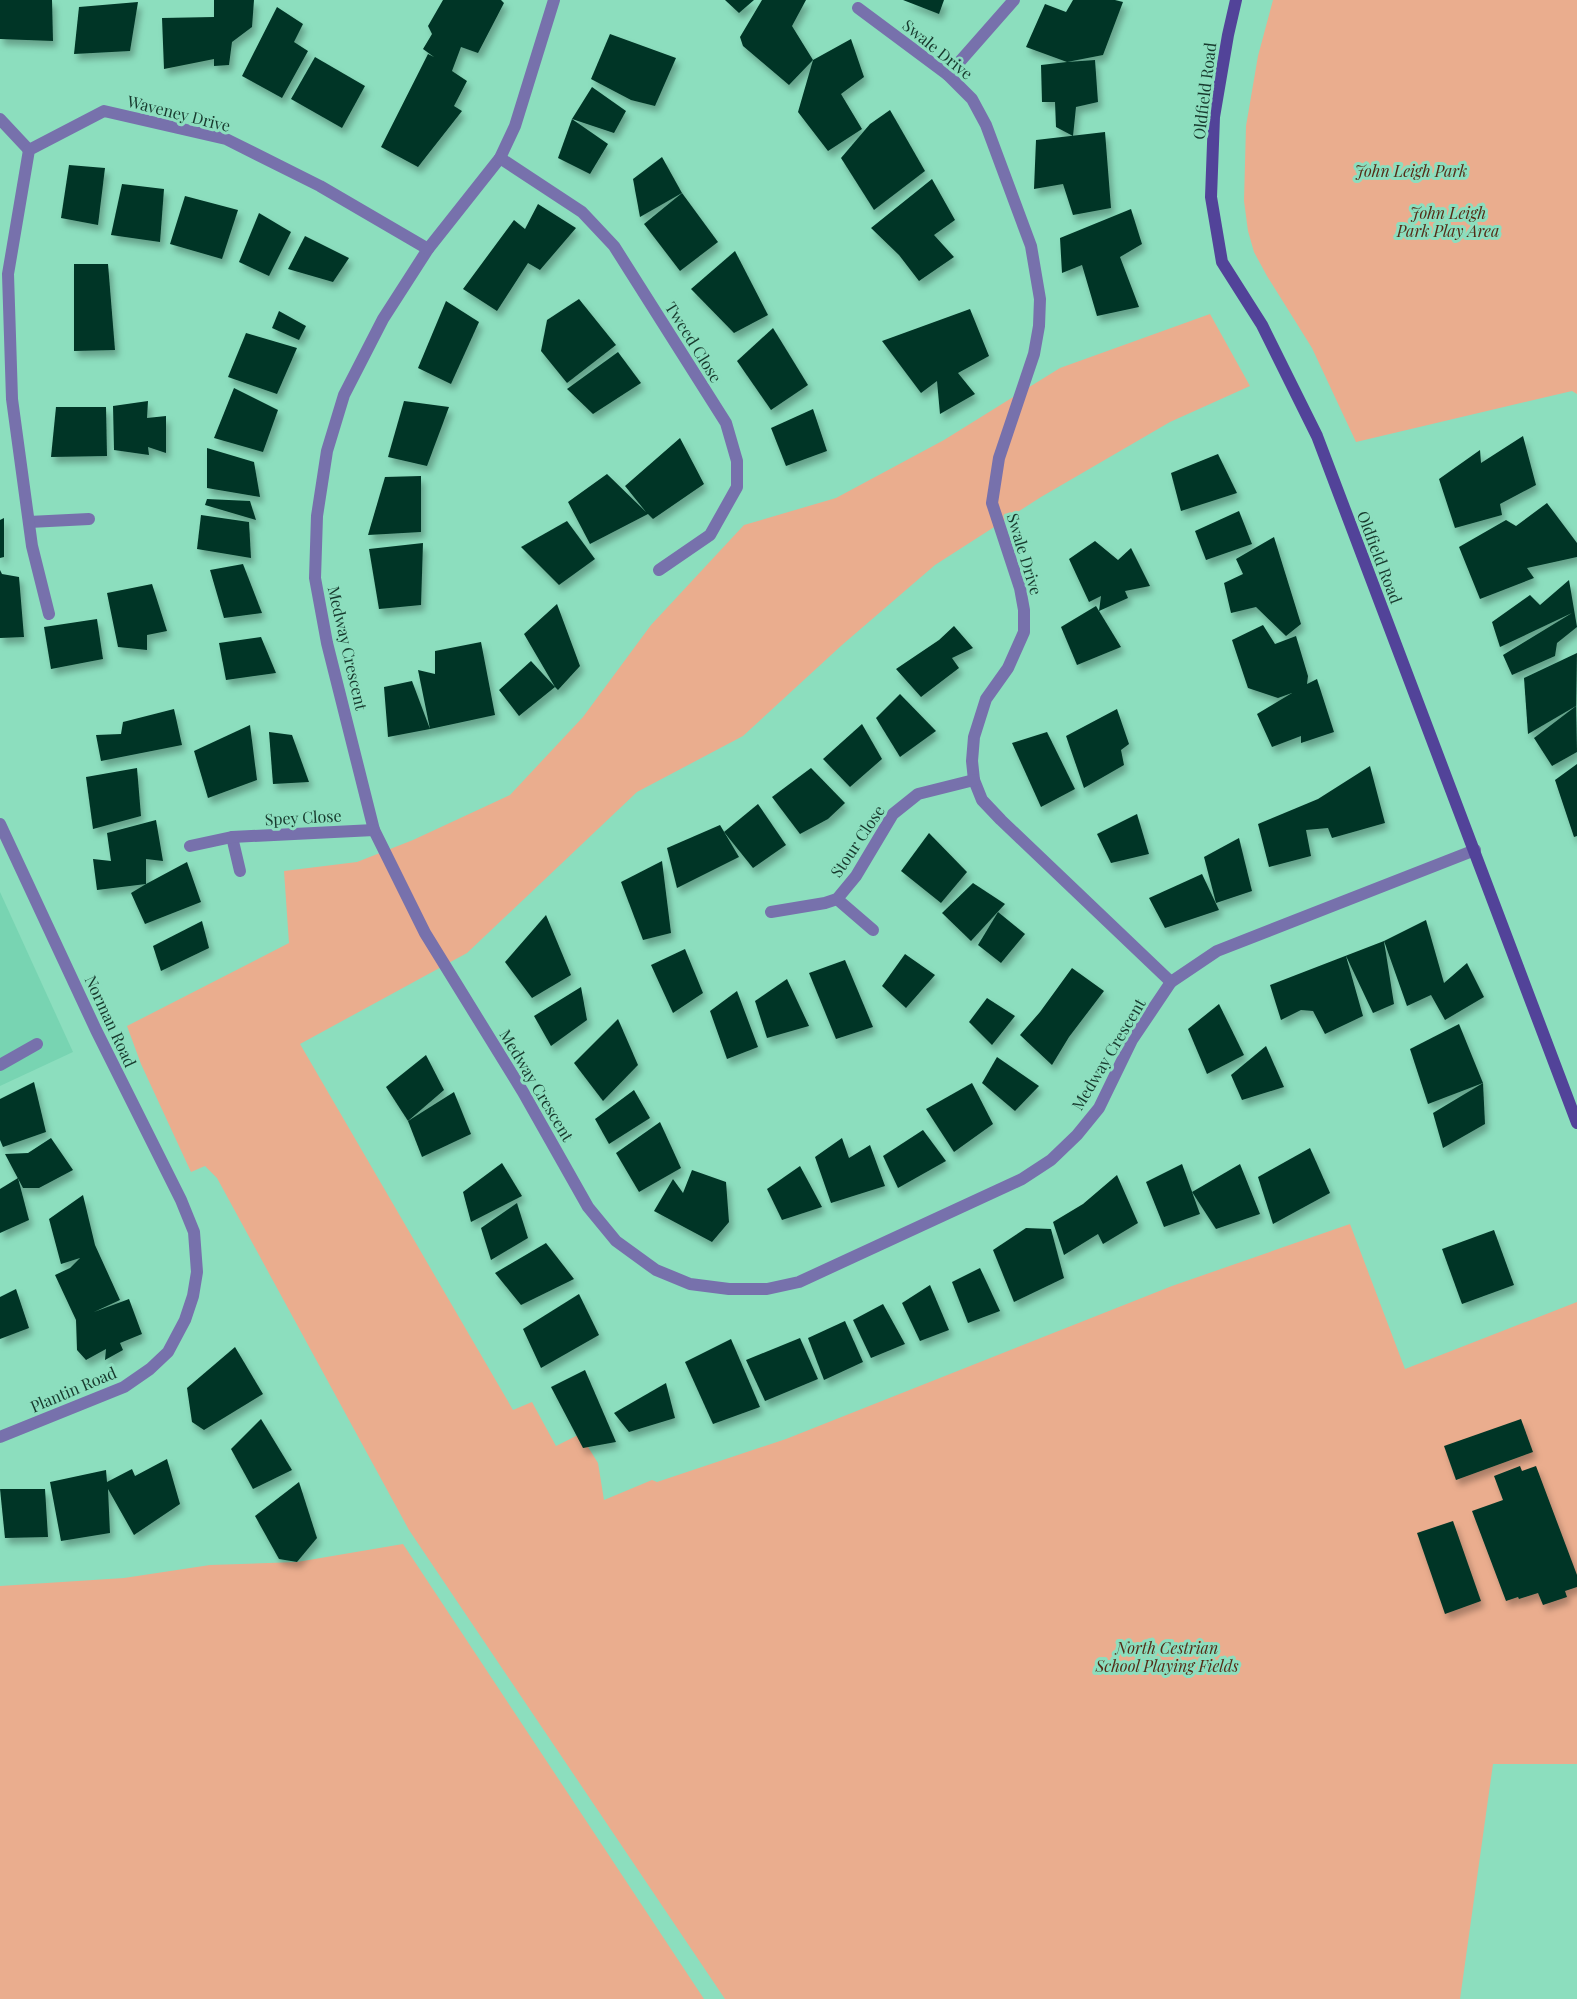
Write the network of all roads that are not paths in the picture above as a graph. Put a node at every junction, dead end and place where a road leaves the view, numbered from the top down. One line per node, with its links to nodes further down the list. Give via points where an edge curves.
1 (555, 0): 8 (street, Medway Crescent, via 515,126)
2 (1014, 0): 5 (street)
3 (1236, 0): 19 (street, Oldfield Road, via 1214,117 1211,197 1222,262 1262,325 1317,436)
4 (858, 8): 5 (street, Swale Drive)
5 (948, 75): 14 (street, Swale Drive, via 972,99 986,125 1031,246 1040,299 1034,354 999,458 992,503 1020,588 1024,632 1008,668 986,699 974,737)
6 (0, 118): 7 (street)
7 (28, 150): 9 (street, Waveney Drive, via 104,111 226,139 320,186); 11 (street, via 8,274 12,399)
8 (500, 158): 9 (street, Medway Crescent); 12 (street, Tweed Close, via 582,212 614,246 726,423 737,461 737,487 710,535)
9 (428, 249): 16 (street, Medway Crescent, via 383,319 344,395 327,451 317,516 315,578 327,643)
10 (89, 519): 11 (street)
11 (29, 522): 13 (street)
12 (659, 570)
13 (49, 614)
14 (974, 780): 21 (street, Stour Close, via 918,794 893,814 856,876); 24 (street, Swale Drive, via 982,800 1001,820)
15 (0, 824): 28 (street, Norman Road)
16 (374, 830): 17 (street, Spey Close); 24 (street, Medway Crescent, via 424,933 523,1092 588,1207 616,1241 656,1270 690,1284 767,1289 799,1282 1022,1179 1052,1160 1099,1108 1132,1040)
17 (232, 837): 18 (street, Spey Close); 20 (street)
18 (190, 846)
19 (1475, 850): 24 (street, Medway Crescent, via 1217,951); 27 (street, Oldfield Road)
20 (240, 871)
21 (837, 899): 22 (street, Stour Close); 23 (street, Stour Close)
22 (771, 912)
23 (873, 930)
24 (1172, 982)
25 (37, 1044): 26 (street)
26 (0, 1065)
27 (1577, 1123)
28 (194, 1232): 29 (street, Plantin Road, via 197,1272 193,1296 168,1352 124,1387)
29 (0, 1437)

